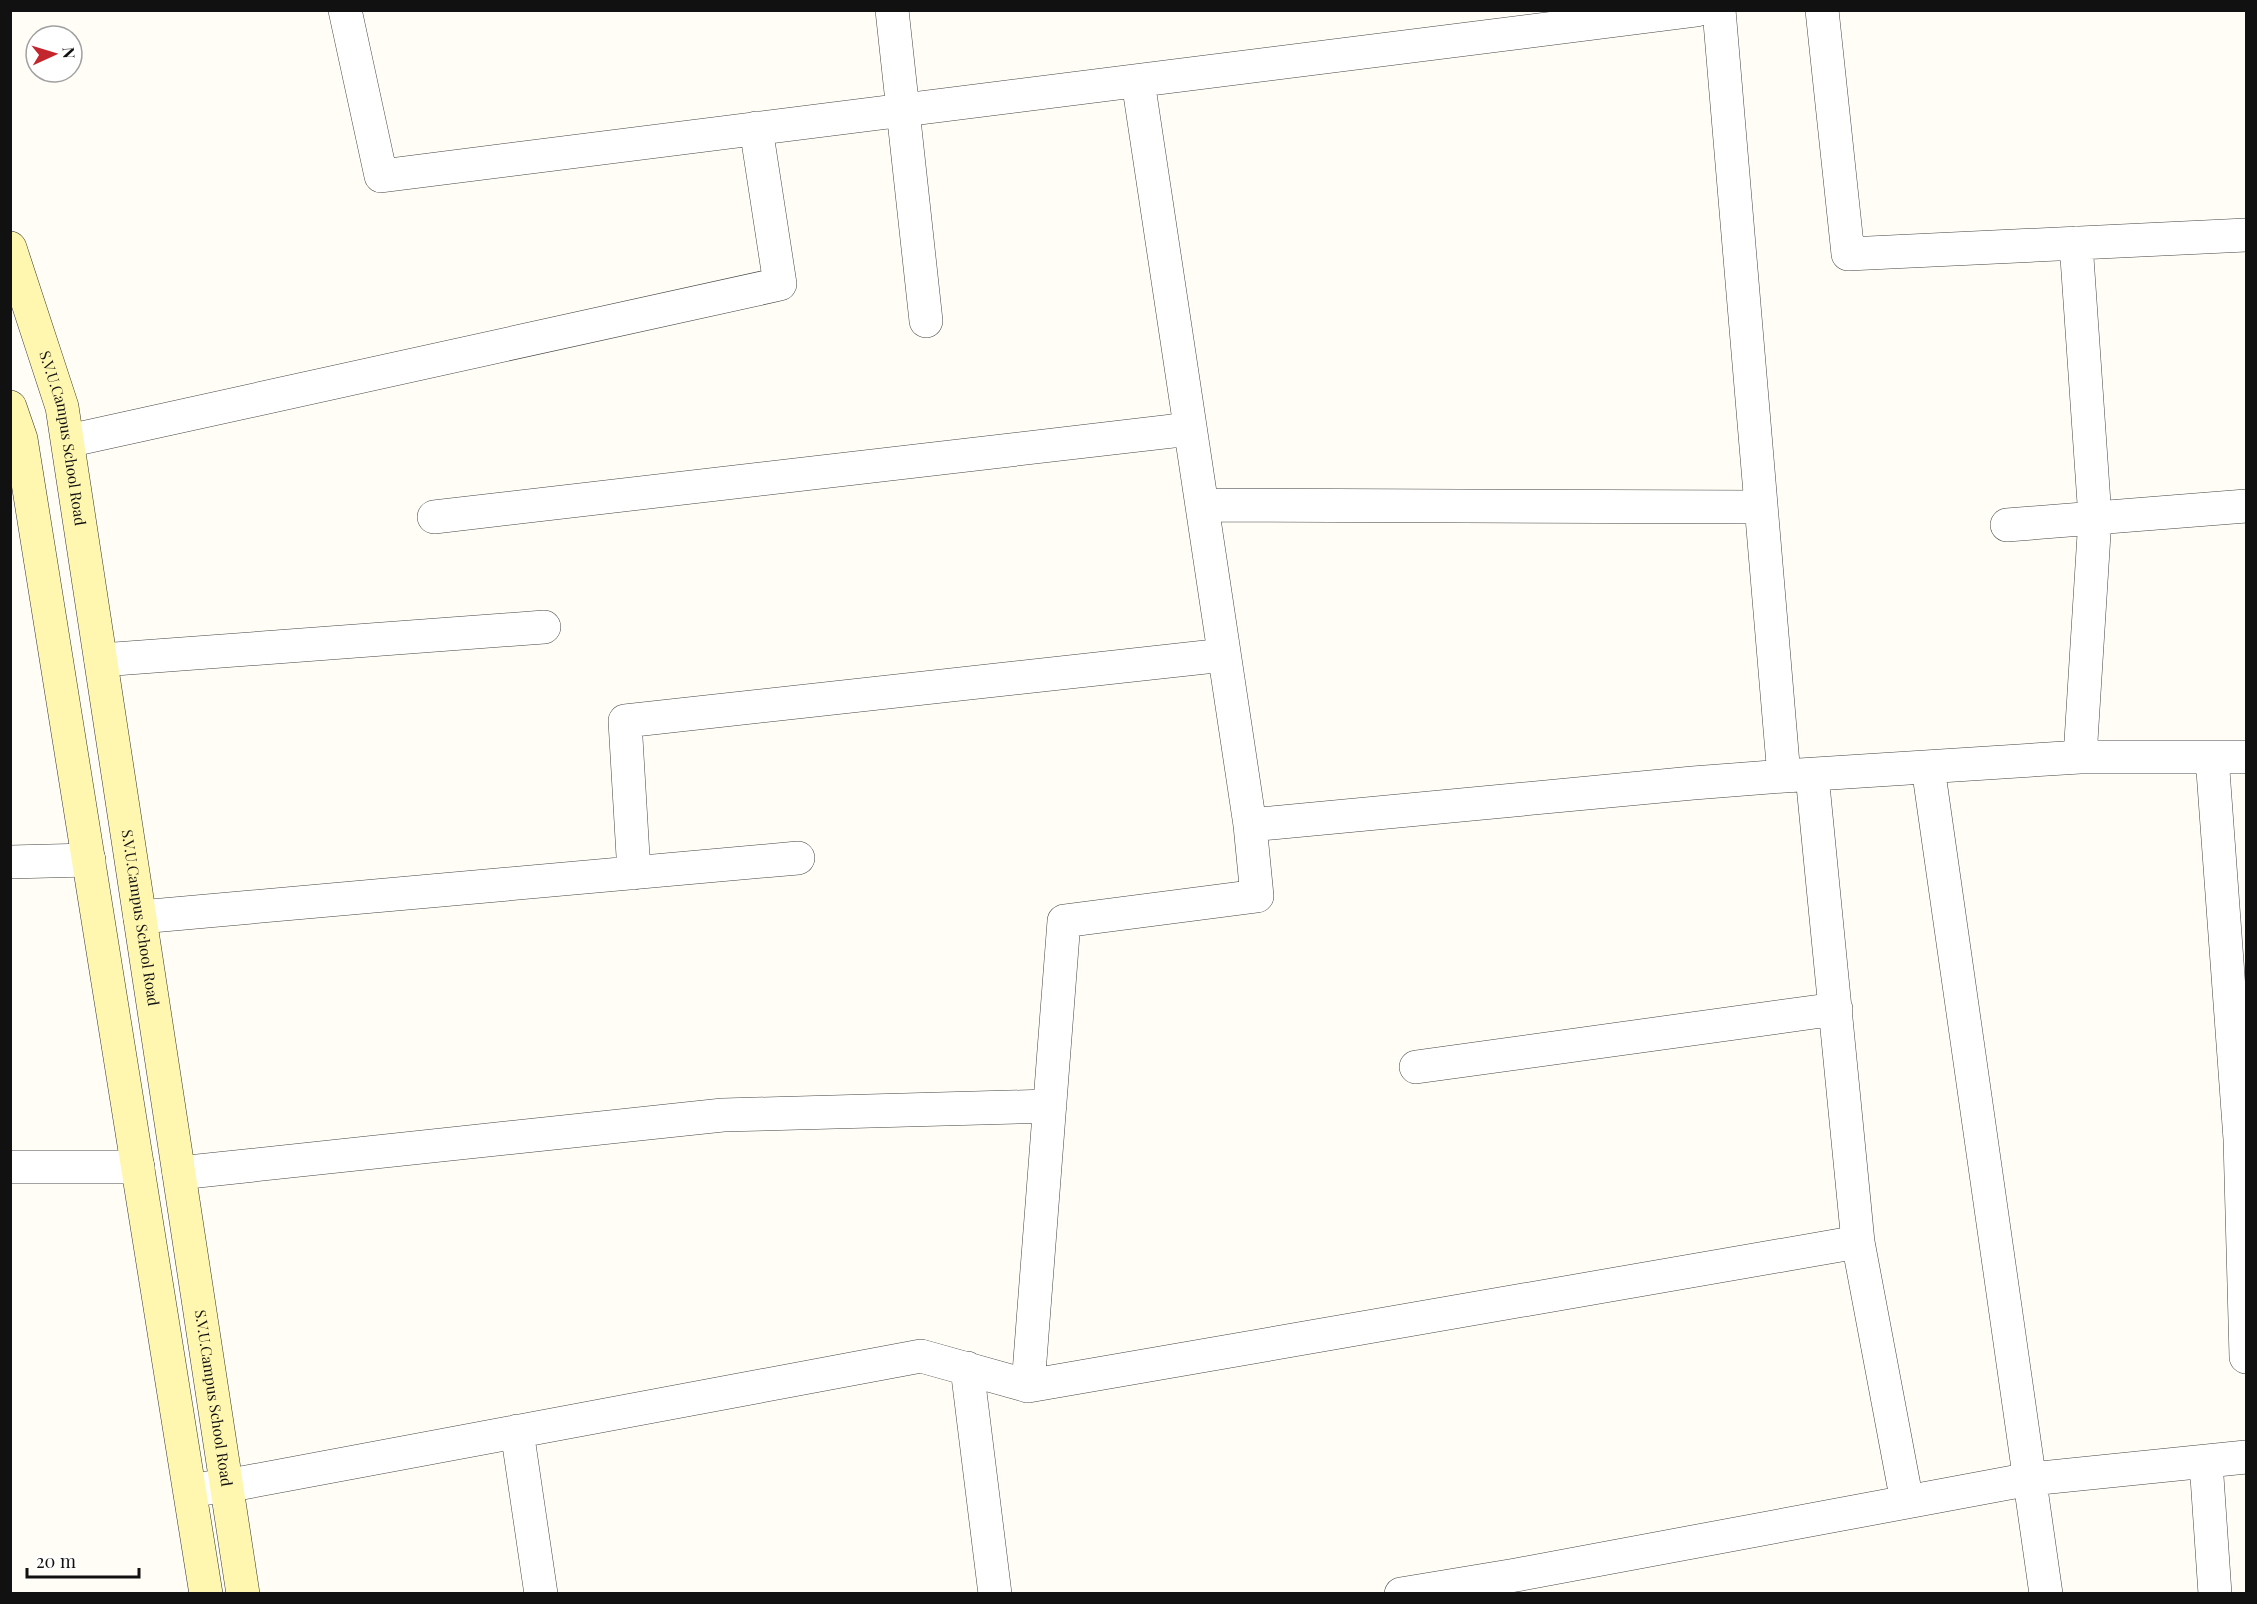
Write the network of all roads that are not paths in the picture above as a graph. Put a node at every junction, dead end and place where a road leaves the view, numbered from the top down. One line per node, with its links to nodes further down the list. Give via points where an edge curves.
1 (345, 10): 8 (street, via 381,176)
2 (892, 10): 7 (street)
3 (1697, 10): 6 (street)
4 (1719, 10): 18 (street)
5 (1822, 10): 10 (street, via 1848,254)
6 (1138, 81): 7 (street); 14 (street)
7 (902, 110): 8 (street); 12 (street)
8 (756, 128): 15 (street, via 780,284)
9 (2247, 235): 10 (street)
10 (2076, 243): 20 (street)
11 (10, 248): 15 (street, S.V.U.Campus School Road, via 62,407)
12 (926, 321)
13 (10, 407): 32 (street, via 21,439)
14 (1190, 429): 16 (street); 19 (street)
15 (68, 441): 24 (street, S.V.U.Campus School Road)
16 (1202, 506): 18 (street); 23 (street)
17 (2247, 506): 20 (street)
18 (1761, 507): 29 (street)
19 (434, 517)
20 (2095, 518): 21 (street); 25 (street)
21 (2007, 525)
22 (544, 627): 24 (street)
23 (1224, 655): 30 (street); 34 (street, via 625,721)
24 (101, 660): 35 (street, S.V.U.Campus School Road)
25 (2080, 757): 26 (street); 28 (street)
26 (2212, 757): 27 (street); 43 (street, via 2240,1139)
27 (2247, 757)
28 (1928, 767): 29 (street); 49 (street)
29 (1798, 776): 30 (street); 36 (street)
30 (1250, 825): 38 (street, via 1257,896 1064,921)
31 (798, 858): 34 (street)
32 (89, 860): 33 (street); 40 (street)
33 (10, 862)
34 (634, 873): 35 (street)
35 (140, 917): 41 (street, S.V.U.Campus School Road)
36 (1836, 1009): 37 (street); 42 (street)
37 (1416, 1067)
38 (1050, 1106): 41 (street, via 723,1115); 45 (street)
39 (10, 1167): 40 (street)
40 (138, 1167): 51 (street)
41 (179, 1173): 50 (street, S.V.U.Campus School Road)
42 (1858, 1242): 45 (street); 52 (street)
43 (2247, 1357)
44 (967, 1368): 45 (street); 46 (street, via 921,1356); 56 (street)
45 (1028, 1386)
46 (517, 1431): 50 (street); 55 (street)
47 (2247, 1457): 48 (street)
48 (2206, 1462): 49 (street); 59 (street)
49 (2030, 1479): 52 (street); 58 (street)
50 (226, 1486): 51 (street); 54 (street, S.V.U.Campus School Road)
51 (190, 1490): 53 (street)
52 (1907, 1502): 57 (street)
53 (206, 1593)
54 (243, 1593)
55 (541, 1593)
56 (995, 1593)
57 (1401, 1593)
58 (2046, 1593)
59 (2215, 1593)

